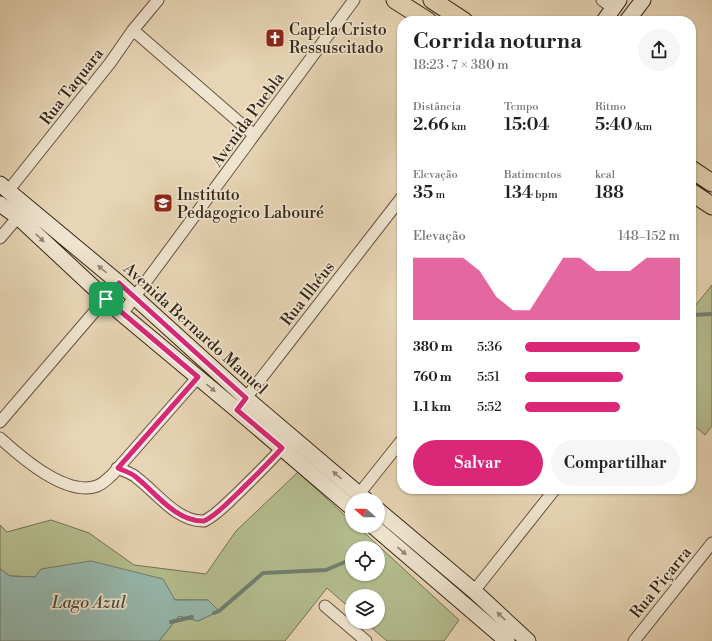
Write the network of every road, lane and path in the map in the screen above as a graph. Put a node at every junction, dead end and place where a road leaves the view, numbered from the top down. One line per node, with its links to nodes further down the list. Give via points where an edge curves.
1 (158, 0): 11 (street, Rua Taquara)
2 (354, 0): 12 (street, Avenida Puebla)
3 (395, 0): 7 (main road)
4 (432, 0): 8 (main road)
5 (643, 0): 10 (street)
6 (611, 3): 9 (street)
7 (420, 16)
8 (456, 16)
9 (606, 16)
10 (631, 16)
11 (133, 30): 12 (street); 15 (street, Rua Taquara, via 110,64)
12 (254, 136): 23 (street, Avenida Puebla)
13 (696, 172): 14 (main road)
14 (712, 183)
15 (4, 187): 22 (street, Avenida Bernardo Manuel, one-way to 15)
16 (696, 195): 19 (main road)
17 (397, 203): 27 (street, Rua Ilhéus)
18 (0, 204): 20 (street, Avenida Bernardo Manuel)
19 (712, 206)
20 (18, 217): 21 (street); 24 (street, Avenida Bernardo Manuel, one-way to 24)
21 (0, 238)
22 (119, 283): 23 (street, Avenida Bernardo Manuel); 24 (street)
23 (135, 297): 25 (street, Avenida Puebla); 27 (street, Avenida Bernardo Manuel)
24 (106, 299): 25 (street, Avenida Bernardo Manuel); 28 (street)
25 (122, 314): 26 (street, Avenida Bernardo Manuel)
26 (198, 377): 27 (street, Avenida Bernardo Manuel, one-way to 27); 32 (street)
27 (241, 404): 31 (street, Avenida Bernardo Manuel); 33 (street, Avenida Bernardo Manuel, one-way to 27)
28 (0, 422)
29 (0, 438): 32 (street, via 25,461 70,484 92,487 103,483)
30 (397, 447): 34 (street)
31 (282, 448): 32 (street, via 226,504 204,521 192,519 176,511 136,476); 36 (street, Avenida Bernardo Manuel)
32 (118, 468)
33 (358, 493)
34 (366, 493)
35 (551, 494): 40 (street)
36 (345, 502)
37 (385, 516): 40 (street)
38 (382, 533): 42 (street, one-way to 42)
39 (712, 543): 45 (street, Rua Piçarra)
40 (474, 591): 42 (street, one-way to 40)
41 (325, 606): 43 (street)
42 (510, 638): 44 (street)
43 (366, 641)
44 (528, 641)
45 (634, 641)

